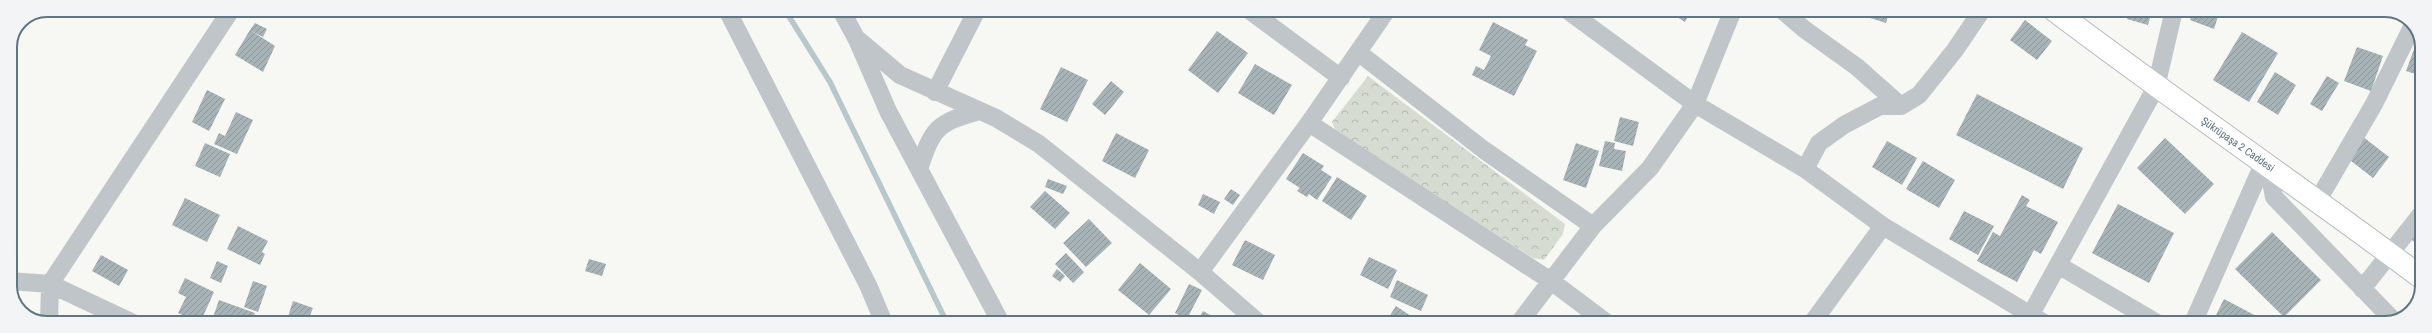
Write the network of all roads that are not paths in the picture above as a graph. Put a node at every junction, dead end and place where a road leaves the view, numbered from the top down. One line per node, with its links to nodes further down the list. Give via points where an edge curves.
1 (226, 17): 36 (street)
2 (731, 17): 40 (street, via 868,285)
3 (845, 17): 14 (street)
4 (973, 17): 18 (street)
5 (1259, 17): 16 (street)
6 (1382, 17): 15 (street)
7 (1576, 17): 19 (street)
8 (1730, 17): 19 (street)
9 (1790, 17): 20 (street, via 1857,67)
10 (1977, 17): 20 (street, via 1955,50 1918,94)
11 (2063, 17): 17 (main road, Şükrüpaşa 2 Caddesi)
12 (2172, 17): 17 (street)
13 (2410, 31): 26 (street, via 2374,104)
14 (856, 38): 18 (street, via 900,75); 24 (street, via 888,111)
15 (1359, 53): 16 (street); 28 (street, via 1484,150)
16 (1341, 78): 22 (street)
17 (2156, 87): 23 (main road, Şükrüpaşa 2 Caddesi); 31 (street)
18 (935, 92): 21 (street)
19 (1695, 104): 25 (street); 28 (street, via 1650,168)
20 (1901, 106): 25 (street, via 1880,106 1844,125 1819,143)
21 (979, 111): 24 (street, via 946,121 935,132); 32 (street, via 996,118 1039,144)
22 (1309, 123): 32 (street); 35 (street)
23 (2266, 164): 26 (main road, Şükrüpaşa 2 Caddesi); 37 (street, via 2274,197); 49 (street)
24 (919, 169): 41 (street)
25 (1805, 169): 29 (street)
26 (2318, 200): 30 (main road, Şükrüpaşa 2 Caddesi)
27 (2415, 221): 30 (street)
28 (1593, 226): 35 (street)
29 (1883, 226): 45 (street); 46 (street)
30 (2389, 253): 33 (main road, Şükrüpaşa 2 Caddesi); 37 (street)
31 (2058, 265): 47 (street); 48 (street)
32 (1200, 272): 42 (street)
33 (2415, 273)
34 (17, 282): 36 (street)
35 (1551, 282): 43 (street); 44 (street)
36 (50, 284): 38 (street); 39 (street)
37 (2362, 289): 50 (street)
38 (49, 316)
39 (118, 316)
40 (881, 316)
41 (997, 316)
42 (1251, 316)
43 (1524, 316)
44 (1597, 316)
45 (1817, 316)
46 (2032, 316)
47 (2038, 316)
48 (2145, 316)
49 (2196, 316)
50 (2389, 316)

